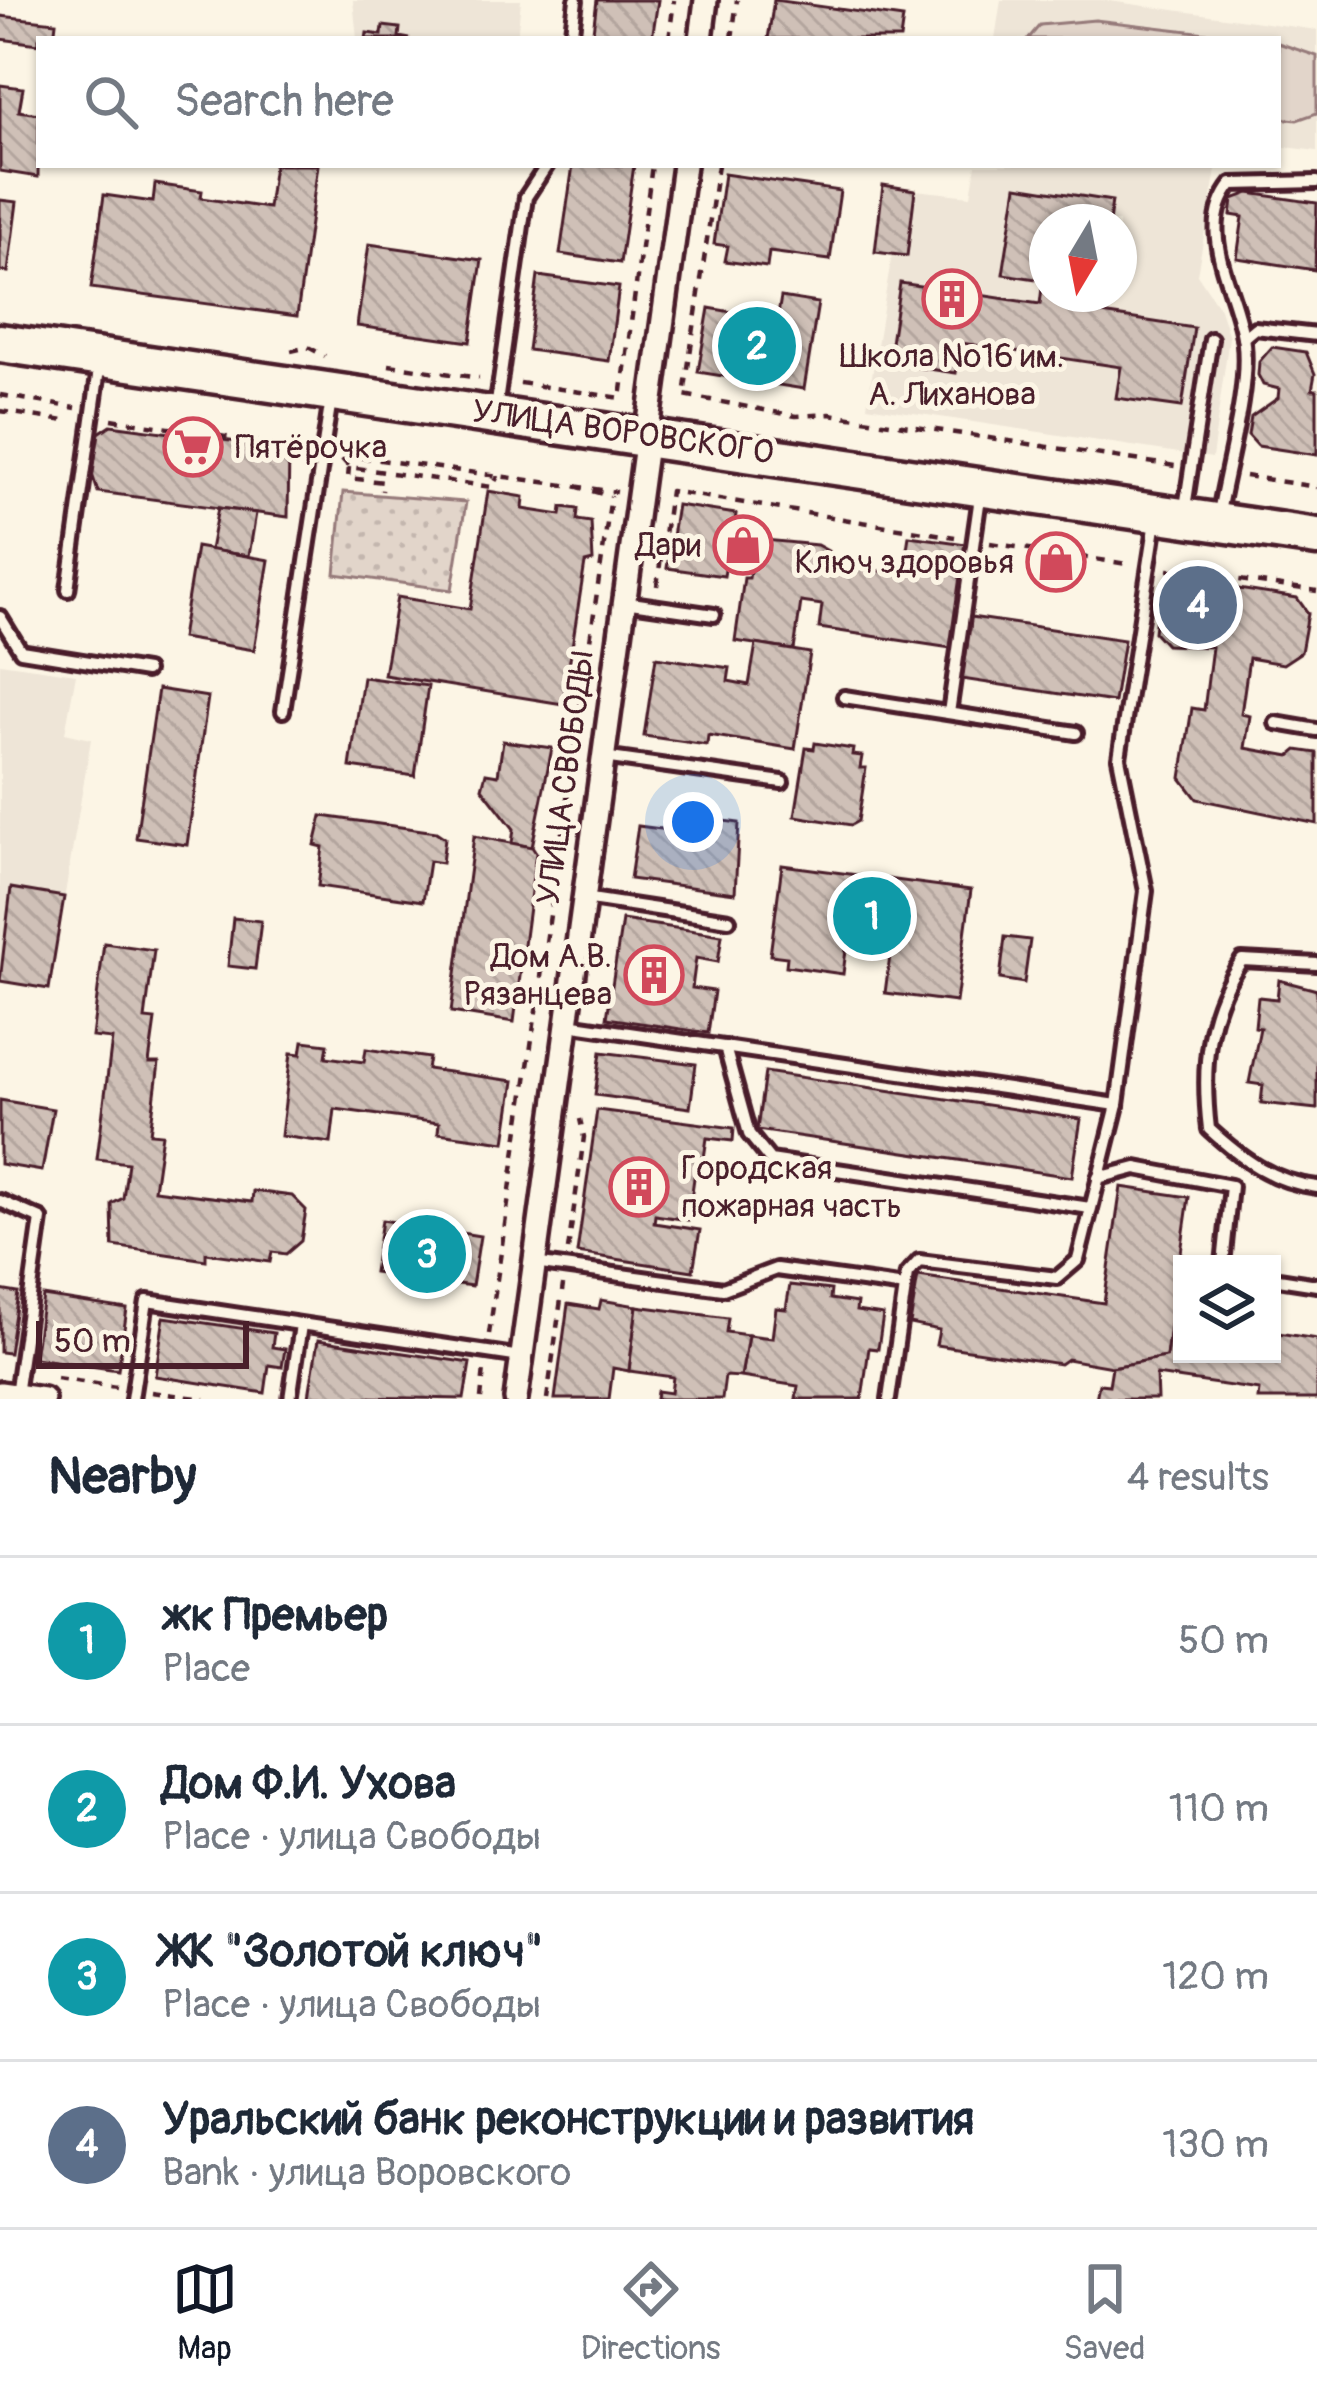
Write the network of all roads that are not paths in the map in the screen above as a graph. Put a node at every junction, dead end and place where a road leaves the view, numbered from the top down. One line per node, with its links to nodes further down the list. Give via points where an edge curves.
1 (576, 0): 3 (lane)
2 (706, 0): 4 (street)
3 (571, 36)
4 (701, 36)
5 (545, 168): 14 (lane, via 526,196)
6 (683, 168): 15 (street, УЛИЦА СВОБОДЫ)
7 (1317, 182): 9 (lane, via 1232,184 1222,196 1218,265)
8 (1317, 335): 9 (lane, via 1256,328)
9 (1243, 338): 17 (lane, via 1226,474)
10 (1210, 339): 17 (lane)
11 (0, 343): 12 (main road, УЛИЦА ВОРОВСКОГО)
12 (100, 357): 13 (main road, УЛИЦА ВОРОВСКОГО); 19 (lane)
13 (333, 390): 14 (main road, УЛИЦА ВОРОВСКОГО); 25 (lane)
14 (496, 413): 15 (main road, УЛИЦА ВОРОВСКОГО)
15 (646, 435): 16 (main road, УЛИЦА ВОРОВСКОГО); 20 (street, УЛИЦА СВОБОДЫ)
16 (982, 486): 17 (main road, УЛИЦА ВОРОВСКОГО); 26 (lane)
17 (1186, 518): 18 (main road, УЛИЦА ВОРОВСКОГО); 37 (lane, via 1119,758 1146,891)
18 (1317, 537)
19 (68, 590)
20 (624, 602): 21 (lane); 30 (street, УЛИЦА СВОБОДЫ)
21 (714, 615)
22 (0, 617): 23 (lane, via 21,651)
23 (146, 671)
24 (844, 697): 26 (lane)
25 (283, 711)
26 (949, 713): 29 (lane)
27 (1276, 723): 28 (lane)
28 (1317, 730)
29 (1076, 733)
30 (603, 757): 31 (lane); 32 (street, УЛИЦА СВОБОДЫ)
31 (782, 782)
32 (584, 898): 33 (lane); 35 (street, УЛИЦА СВОБОДЫ)
33 (729, 920)
34 (1317, 964): 39 (lane, via 1242,960 1217,995 1204,1089 1209,1129 1242,1160 1286,1184)
35 (566, 1023): 36 (lane); 43 (street, УЛИЦА СВОБОДЫ)
36 (725, 1047): 37 (lane); 41 (lane, via 749,1134 770,1160)
37 (1117, 1105): 38 (lane)
38 (1097, 1178): 41 (lane); 42 (lane, via 1136,1168 1231,1186)
39 (1317, 1187)
40 (0, 1201): 49 (lane, via 41,1219)
41 (1090, 1208): 46 (lane, via 1078,1260 1065,1275 929,1259 911,1267)
42 (1224, 1255)
43 (534, 1263): 46 (lane, via 723,1289 776,1269); 48 (street, УЛИЦА СВОБОДЫ)
44 (1281, 1279): 45 (lane)
45 (1317, 1285)
46 (905, 1287): 54 (lane)
47 (301, 1324): 48 (lane); 50 (lane, via 147,1301); 52 (lane)
48 (521, 1357): 53 (street, УЛИЦА СВОБОДЫ)
49 (12, 1387): 51 (street)
50 (133, 1394)
51 (43, 1399)
52 (290, 1399)
53 (516, 1399)
54 (889, 1399)

